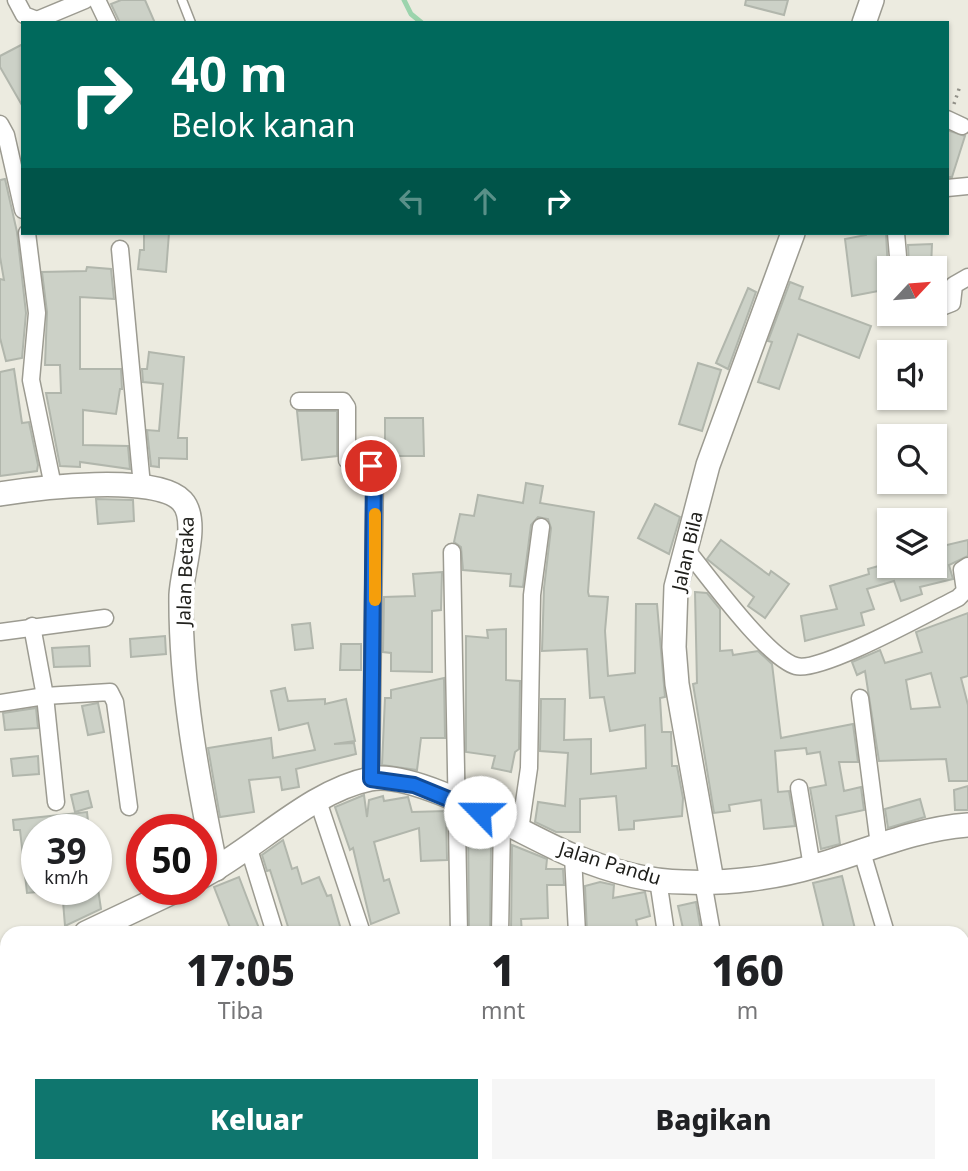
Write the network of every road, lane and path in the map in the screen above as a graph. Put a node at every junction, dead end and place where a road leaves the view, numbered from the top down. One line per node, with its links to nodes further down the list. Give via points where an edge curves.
1 (16, 0): 2 (street, via 24,15 37,20)
2 (85, 0)
3 (97, 0): 6 (street)
4 (182, 0): 7 (lane)
5 (872, 0): 8 (street)
6 (107, 21)
7 (190, 21)
8 (865, 21)
9 (949, 120): 11 (street)
10 (0, 124): 14 (street)
11 (962, 126)
12 (968, 186): 13 (street)
13 (949, 188)
14 (21, 201)
15 (27, 235): 23 (street, via 37,313 30,380)
16 (792, 235): 27 (street, Jalan Bila, via 708,465)
17 (896, 235): 19 (street)
18 (120, 249): 24 (street)
19 (898, 256)
20 (968, 277): 21 (street, via 954,285 952,303)
21 (947, 305)
22 (299, 401): 36 (street, via 344,401 347,460 374,469)
23 (52, 486): 24 (street, Jalan Betaka); 25 (street, Jalan Betaka)
24 (142, 486): 42 (street, Jalan Betaka, via 174,495 188,509 181,593)
25 (0, 494)
26 (541, 527): 44 (street, via 532,595 529,768)
27 (686, 549): 29 (street, via 763,641 801,667 848,652 958,598 965,592 962,570); 51 (street, Jalan Bila, via 676,587 676,672)
28 (452, 552): 40 (street, via 452,679)
29 (968, 566)
30 (105, 618): 31 (street)
31 (32, 626): 32 (street); 33 (street)
32 (0, 632)
33 (45, 696): 35 (street); 39 (street); 41 (street, via 105,690 113,697)
34 (860, 698): 45 (street)
35 (0, 704)
36 (371, 779): 38 (street); 40 (street, Jalan Pandu, via 414,785)
37 (799, 788): 48 (street)
38 (318, 801): 46 (street); 55 (street)
39 (56, 802)
40 (459, 803): 44 (street, Jalan Pandu); 56 (street)
41 (129, 807)
42 (202, 814)
43 (968, 825): 45 (street, Jalan Pandu, via 917,832)
44 (511, 826): 47 (street, Jalan Pandu); 57 (street)
45 (871, 848): 48 (street, Jalan Pandu); 61 (street)
46 (249, 849): 49 (street); 54 (street)
47 (573, 856): 50 (street, Jalan Pandu); 58 (street)
48 (812, 867): 51 (street, Jalan Pandu)
49 (217, 868)
50 (658, 880): 51 (street, Jalan Pandu); 59 (street)
51 (707, 882): 60 (street)
52 (145, 905): 53 (street)
53 (101, 926)
54 (273, 926)
55 (360, 926)
56 (459, 926)
57 (501, 926)
58 (577, 926)
59 (665, 926)
60 (711, 926)
61 (885, 926)

